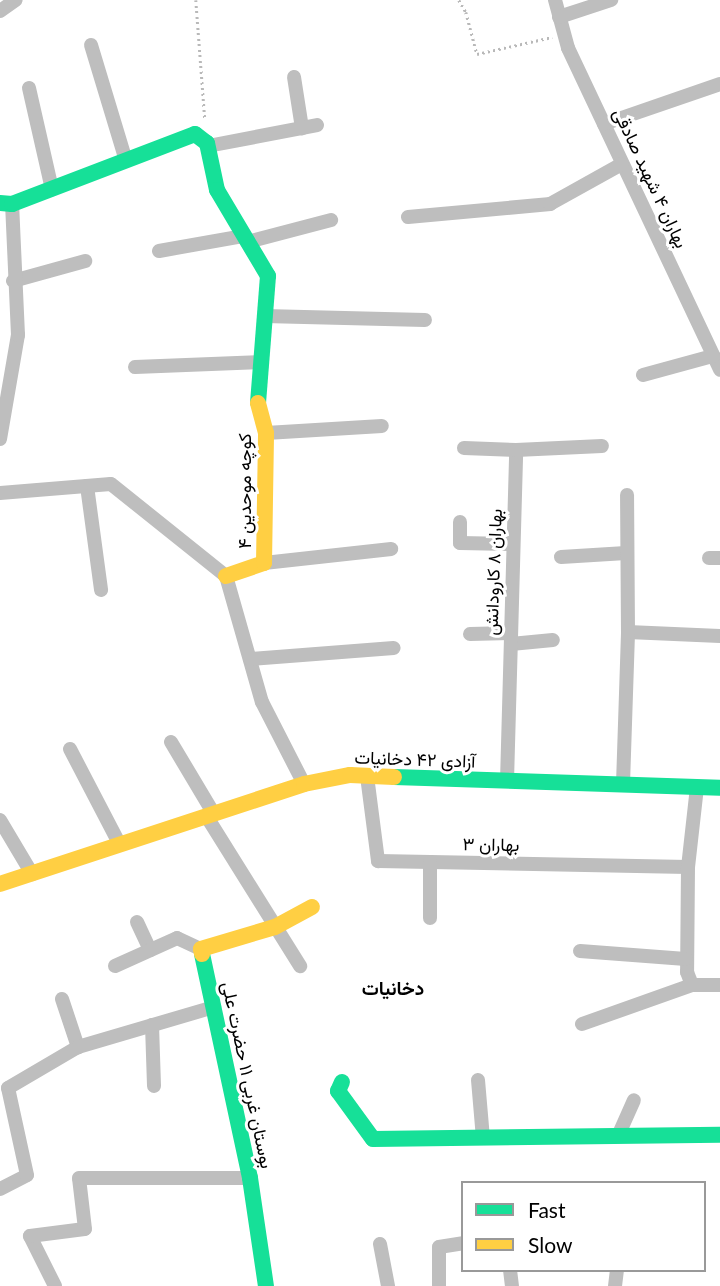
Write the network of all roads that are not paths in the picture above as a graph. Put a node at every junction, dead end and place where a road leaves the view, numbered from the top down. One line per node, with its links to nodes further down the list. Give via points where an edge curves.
1 (16, 0): 4 (street)
2 (555, 0): 5 (street, بهاران ۴ شهید صادقی)
3 (611, 0): 5 (street)
4 (0, 11)
5 (559, 17): 10 (street, بهاران ۴ شهید صادقی)
6 (91, 45): 12 (street)
7 (294, 77): 11 (street, via 309,126)
8 (720, 84): 10 (street)
9 (29, 88): 14 (street)
10 (604, 124): 13 (street, بهاران ۴ شهید صادقی)
11 (207, 145): 12 (street, via 195,134); 18 (street, کوچه موحدین ۴, via 218,190)
12 (125, 162): 14 (street)
13 (622, 164): 16 (street, via 550,204); 24 (street, بهاران ۴ شهید صادقی)
14 (52, 189): 15 (street)
15 (6, 204): 21 (street)
16 (408, 216)
17 (331, 219): 18 (street)
18 (245, 239): 19 (street); 22 (street, کوچه موحدین ۴, via 268,276)
19 (159, 251)
20 (85, 261): 21 (street)
21 (9, 286): 31 (street, via 18,335)
22 (264, 316): 23 (street); 25 (street, کوچه موحدین ۴)
23 (425, 320)
24 (713, 356): 27 (street, بهاران ۴ شهید صادقی); 28 (street)
25 (260, 362): 26 (street); 30 (street, کوچه موحدین ۴, via 256,398)
26 (135, 367)
27 (720, 370)
28 (643, 375)
29 (382, 426): 30 (street)
30 (266, 433): 43 (street, کوچه موحدین ۴)
31 (0, 439)
32 (602, 446): 34 (street)
33 (464, 448): 34 (street)
34 (516, 450): 39 (street, بهاران ۸ کارودانش)
35 (87, 486): 36 (street); 44 (street, via 111,484); 45 (street)
36 (0, 493)
37 (627, 495): 41 (street)
38 (460, 522): 39 (street, via 460,543)
39 (513, 544): 49 (street, بهاران ۸ کارودانش)
40 (391, 549): 43 (street)
41 (626, 553): 42 (street); 46 (street)
42 (561, 556)
43 (264, 563): 44 (street, کوچه موحدین ۴)
44 (226, 576): 52 (street)
45 (101, 590)
46 (628, 632): 48 (street); 58 (street)
47 (470, 634): 49 (street)
48 (720, 636)
49 (511, 638): 50 (street); 56 (street, بهاران ۸ کارودانش)
50 (553, 640)
51 (394, 648): 52 (street)
52 (250, 659): 57 (street, via 262,702)
53 (171, 742): 61 (street)
54 (70, 749): 63 (street)
55 (367, 776): 56 (street, آزادی ۴۲ دخانیات); 57 (street, آزادی ۴۲ دخانیات); 64 (street, بهاران ۳, via 378,861)
56 (507, 781): 58 (street, آزادی ۴۲ دخانیات)
57 (304, 784): 61 (street, آزادی ۴۲ دخانیات)
58 (623, 784): 59 (street, آزادی ۴۲ دخانیات)
59 (697, 787): 60 (street, آزادی ۴۲ دخانیات); 65 (street)
60 (720, 788)
61 (211, 816): 63 (street, آزادی ۴۲ دخانیات); 71 (street)
62 (0, 820): 66 (street)
63 (120, 845): 66 (street, آزادی ۴۲ دخانیات)
64 (430, 862): 65 (street, بهاران ۳); 69 (street)
65 (688, 867): 75 (street)
66 (32, 874): 67 (street, آزادی ۴۲ دخانیات)
67 (0, 884)
68 (312, 907): 71 (street)
69 (430, 918)
70 (137, 922): 73 (street)
71 (275, 927): 72 (street); 77 (street)
72 (201, 949): 73 (street, via 177,937); 81 (street, بوستان غربی ۱۱ حضرت علی)
73 (150, 950): 76 (street)
74 (580, 951): 75 (street)
75 (686, 959): 78 (street)
76 (115, 966)
77 (300, 966)
78 (692, 985): 79 (street); 82 (street)
79 (720, 985)
80 (62, 999): 84 (street)
81 (214, 1007): 83 (street); 93 (street, بوستان غربی ۱۱ حضرت علی)
82 (582, 1024)
83 (152, 1025): 84 (street); 88 (street)
84 (78, 1047): 87 (street)
85 (478, 1080): 92 (street)
86 (342, 1082): 92 (street, via 338,1091 373,1139)
87 (3, 1085): 94 (street, via 27,1175)
88 (155, 1086)
89 (634, 1100): 91 (street)
90 (720, 1135): 91 (street)
91 (618, 1136): 92 (street)
92 (483, 1138)
93 (250, 1178): 97 (street, via 79,1178 85,1229 30,1236); 98 (street, بوستان غربی ۱۱ حضرت علی)
94 (0, 1189)
95 (461, 1243): 100 (street, via 439,1247)
96 (380, 1244): 99 (street)
97 (54, 1286)
98 (266, 1286)
99 (388, 1286)
100 (439, 1286)

